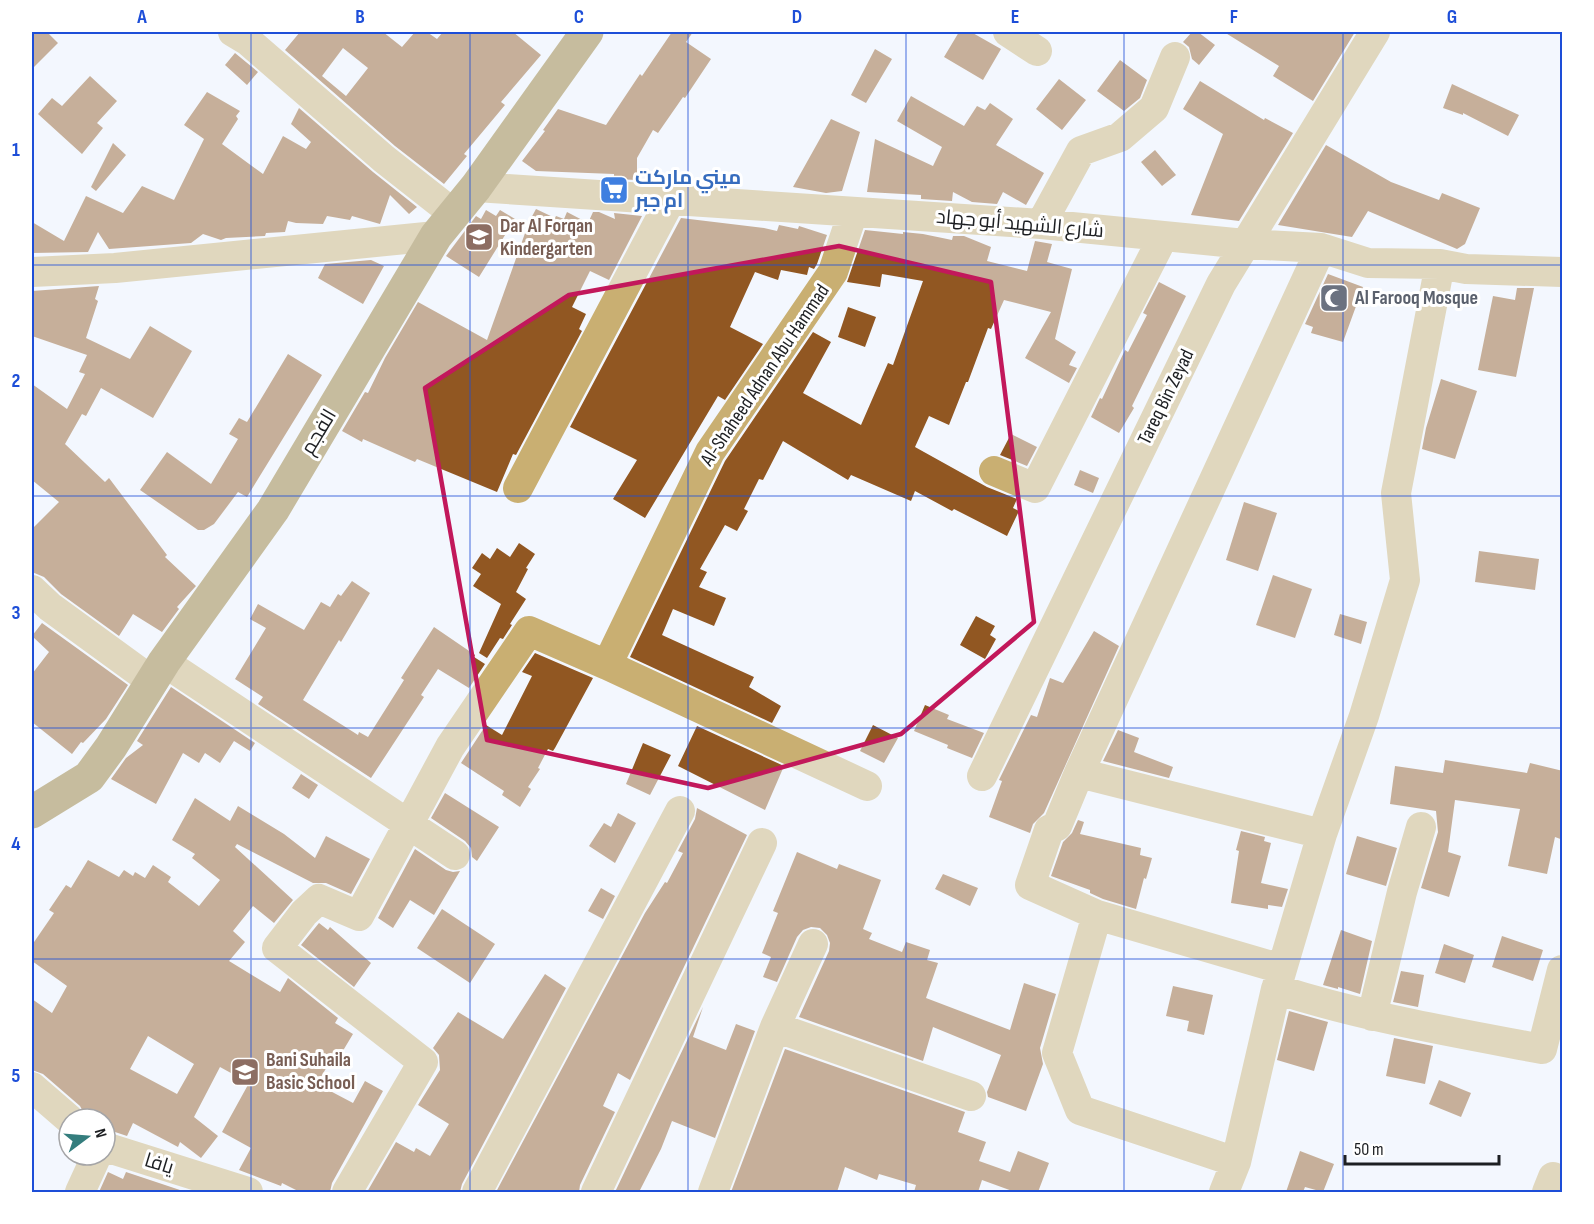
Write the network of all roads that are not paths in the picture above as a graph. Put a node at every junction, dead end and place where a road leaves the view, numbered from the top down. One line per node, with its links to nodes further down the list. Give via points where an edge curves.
1 (233, 32): 11 (street, via 384,159)
2 (587, 32): 7 (main road, الفجم)
3 (1008, 32): 5 (street)
4 (1375, 32): 13 (street, Tareq Bin Zeyad)
5 (1038, 51)
6 (1175, 57): 10 (street, via 1154,108 1120,137 1081,151)
7 (476, 187): 8 (street, شارع الشهيد أبو جهاد); 11 (main road, الفجم)
8 (670, 201): 9 (street, شارع الشهيد أبو جهاد); 19 (street)
9 (853, 212): 10 (street, شارع الشهيد أبو جهاد); 21 (street, Al-Shaheed Adnan Abu Hammad, via 833,272 710,452)
10 (1041, 224): 12 (street, شارع الشهيد أبو جهاد)
11 (446, 225): 16 (street, via 115,268); 22 (main road, الفجم, via 273,510)
12 (1163, 237): 13 (street, شارع الشهيد أبو جهاد); 18 (street, via 1035,489)
13 (1245, 244): 14 (street, شارع الشهيد أبو جهاد); 24 (street, Tareq Bin Zeyad, via 1221,284)
14 (1321, 248): 15 (street, شارع الشهيد أبو جهاد, via 1368,263); 23 (street)
15 (1440, 264): 17 (street, شارع الشهيد أبو جهاد, via 1466,269); 30 (street, via 1396,493 1405,580 1364,716)
16 (32, 272)
17 (1563, 272)
18 (994, 471)
19 (518, 488)
20 (32, 590): 22 (street, via 51,607)
21 (608, 665): 25 (street); 28 (street, via 529,631 450,747)
22 (158, 672): 27 (main road, الفجم, via 89,777); 28 (street)
23 (1079, 774): 30 (street); 33 (street, via 1057,826 1049,830 1029,885)
24 (982, 776)
25 (867, 786)
26 (680, 811): 49 (street)
27 (32, 812)
28 (409, 825): 32 (street); 48 (street, via 359,916 319,899 277,948 423,1062)
29 (1421, 827): 37 (street)
30 (1322, 834): 36 (street)
31 (762, 843): 50 (street)
32 (455, 855)
33 (1097, 915): 36 (street); 44 (street, via 1057,1053 1080,1110)
34 (813, 944): 38 (street)
35 (1563, 970): 39 (street)
36 (1279, 979): 37 (street, via 1328,1005); 44 (street)
37 (1372, 1016): 39 (street)
38 (775, 1027): 41 (street); 51 (street)
39 (1552, 1054)
40 (32, 1087): 42 (street)
41 (971, 1096)
42 (57, 1109)
43 (117, 1152): 46 (street, يافا)
44 (1236, 1162): 52 (street)
45 (91, 1167): 47 (street)
46 (232, 1190)
47 (80, 1192)
48 (347, 1192)
49 (477, 1192)
50 (596, 1192)
51 (713, 1192)
52 (1224, 1192)

